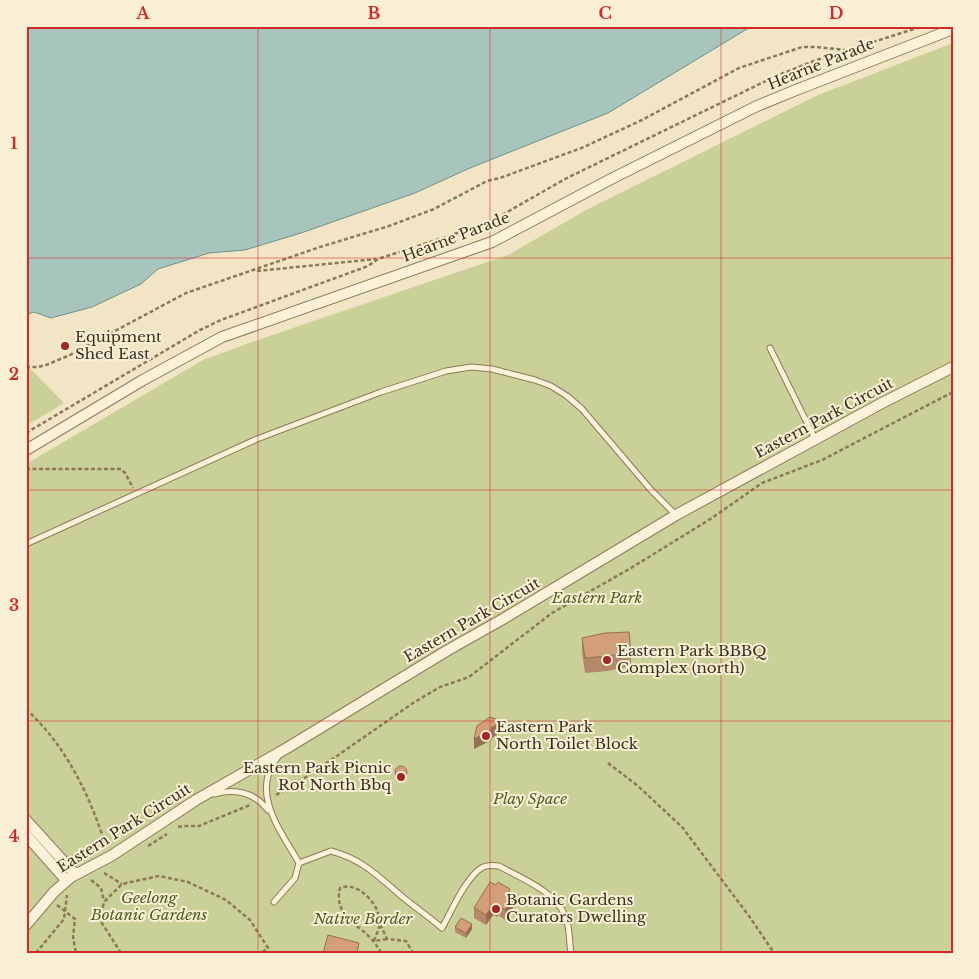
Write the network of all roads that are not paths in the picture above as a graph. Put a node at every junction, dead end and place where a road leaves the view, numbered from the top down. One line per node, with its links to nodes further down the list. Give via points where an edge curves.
1 (953, 29): 5 (street, Hearne Parade, via 757,106 492,242 222,337)
2 (770, 348): 4 (lane)
3 (953, 368): 4 (street, Eastern Park Circuit)
4 (815, 439): 6 (street, Eastern Park Circuit)
5 (26, 450)
6 (676, 515): 7 (lane, via 567,396 535,380 492,368 471,367 446,371 380,392 257,438); 8 (street, Eastern Park Circuit)
7 (26, 544)
8 (288, 748): 9 (street, Eastern Park Circuit); 10 (lane, via 270,769 266,787)
9 (196, 800): 10 (lane, via 239,791 260,801); 14 (street, Eastern Park Circuit, via 110,856)
10 (273, 816): 13 (lane)
11 (26, 820): 14 (street)
12 (26, 835): 15 (street)
13 (299, 863): 16 (lane, via 295,878); 18 (lane, via 330,851 359,861 442,928 472,877 482,868 498,866 553,898 562,908 569,930)
14 (75, 874): 15 (street, Eastern Park Circuit)
15 (66, 880): 17 (street, Eastern Park Circuit)
16 (274, 902)
17 (26, 925)
18 (571, 953)

